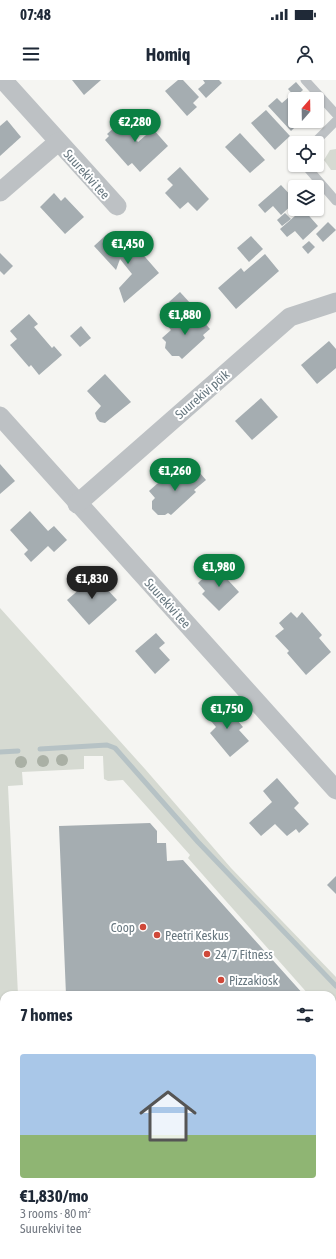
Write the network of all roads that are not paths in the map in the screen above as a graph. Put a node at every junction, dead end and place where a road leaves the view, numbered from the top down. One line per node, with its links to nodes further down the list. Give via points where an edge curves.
1 (3, 80): 6 (street, Suurekivi tee)
2 (305, 80): 3 (lane)
3 (336, 114)
4 (336, 121): 5 (lane)
5 (321, 136)
6 (58, 142): 8 (street, Suurekivi tee); 10 (street, Suurekivi tee)
7 (311, 172): 9 (lane)
8 (0, 192)
9 (336, 200)
10 (117, 206)
11 (336, 302): 13 (street, Suurekivi põik, via 290,317)
12 (0, 416): 13 (street, Suurekivi tee)
13 (78, 504): 14 (street, Suurekivi tee)
14 (336, 790)

